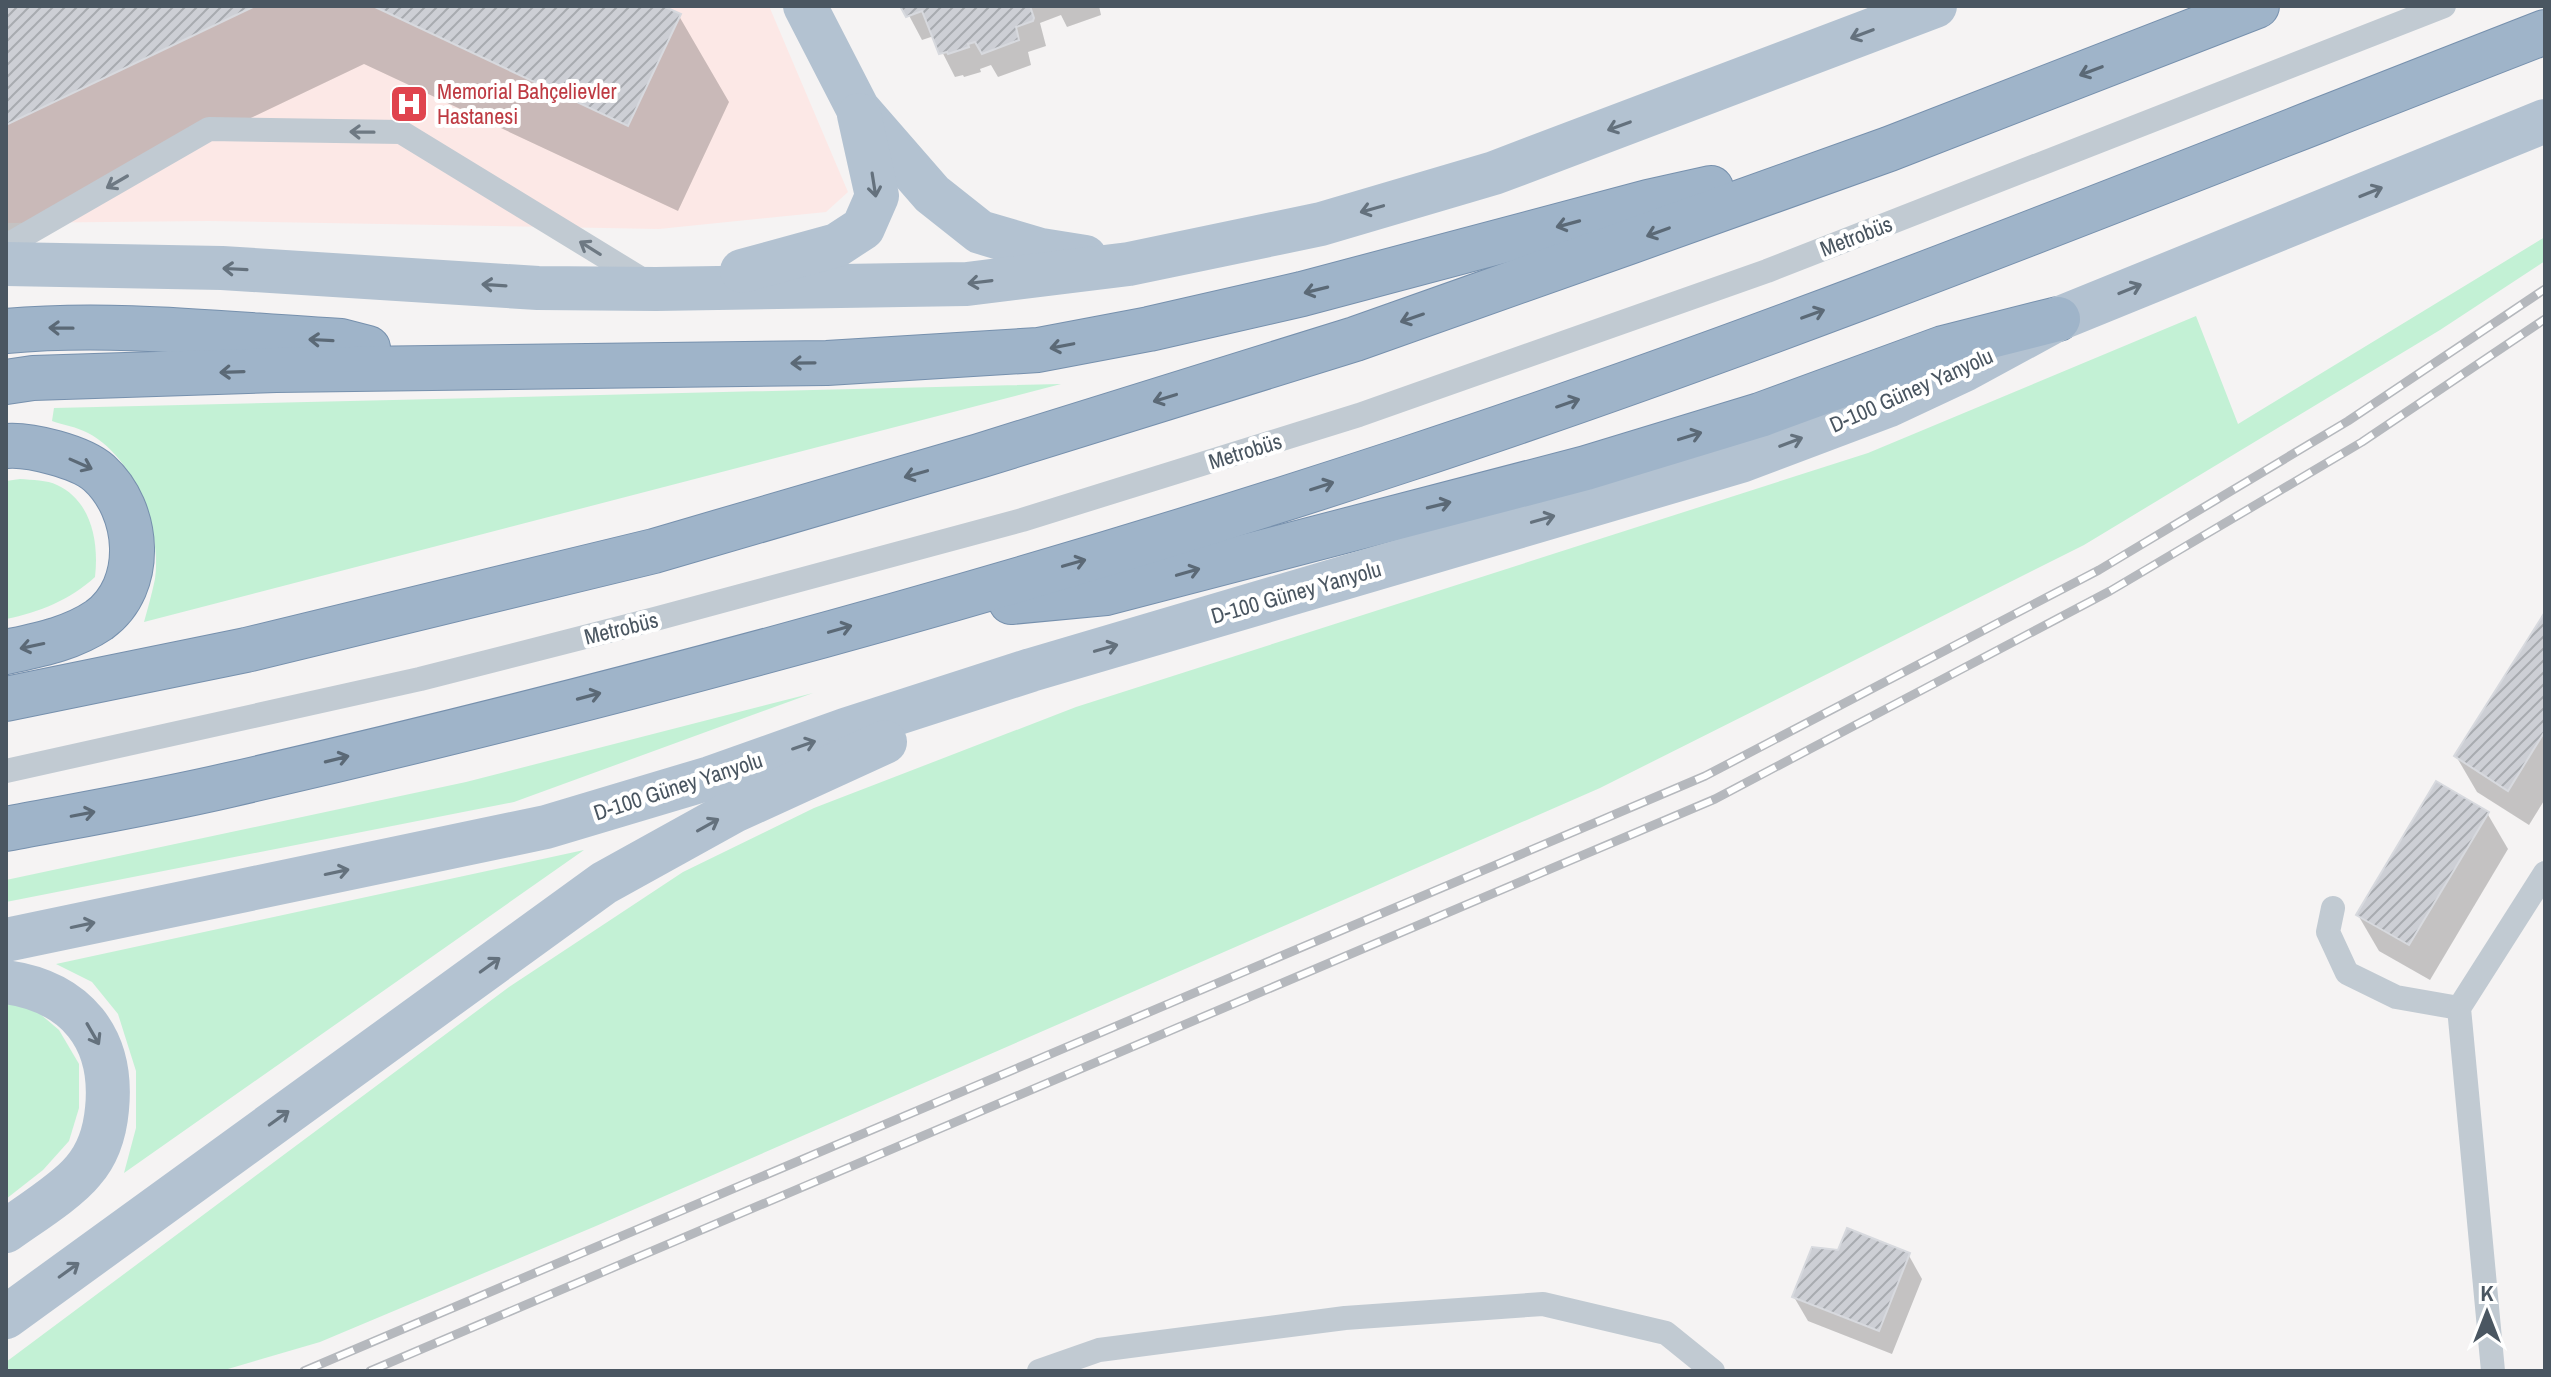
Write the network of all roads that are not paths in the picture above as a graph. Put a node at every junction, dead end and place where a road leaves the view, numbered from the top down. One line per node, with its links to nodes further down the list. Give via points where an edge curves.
1 (805, 6): 8 (main road)
2 (1935, 6): 13 (main road, one-way to 13, via 1494,173 1321,224)
3 (2217, 6): 7 (highway)
4 (2257, 6): 7 (highway)
5 (2444, 6): 24 (lane, Metrobüs, via 1767,271 1286,438 1022,520 655,619 420,679)
6 (2545, 32): 20 (highway, one-way to 6, via 1365,473 1663,369)
7 (2164, 43): 10 (highway, one-way to 10)
8 (858, 109): 13 (main road, via 932,194 980,232 1041,250); 14 (main road, one-way to 14, via 877,196 863,228 837,245)
9 (2545, 121): 15 (main road, D-100 Güney Yanyolu, one-way to 9)
10 (1889, 149): 17 (highway, one-way to 17, via 1648,202 1302,294 1038,350 827,363); 23 (highway, one-way to 23, via 1355,339 654,551 246,650)
11 (6, 246): 14 (lane, one-way to 11, via 401,132 209,129)
12 (6, 264): 14 (main road, one-way to 12, via 538,288 222,268)
13 (1129, 264): 14 (main road, one-way to 14, via 967,284)
14 (656, 289)
15 (2058, 319): 20 (highway, one-way to 15, via 1009,602 1106,593 1166,578 1586,468 1760,415 1943,348); 22 (main road, D-100 Güney Yanyolu, one-way to 15, via 1741,461 1887,406)
16 (6, 331): 17 (highway, one-way to 16, via 394,355 341,341 134,329)
17 (422, 369): 18 (highway, one-way to 18)
18 (6, 382)
19 (6, 446): 21 (highway, one-way to 21, via 53,451 98,472 119,498 132,552 129,580 100,619 45,644)
20 (945, 600): 25 (highway, one-way to 20, via 223,786 478,725)
21 (6, 652)
22 (1031, 670): 28 (main road, D-100 Güney Yanyolu, one-way to 22, via 546,827); 32 (main road, one-way to 22, via 604,883 734,811)
23 (6, 699)
24 (6, 771)
25 (6, 829)
26 (2545, 873): 30 (lane)
27 (2333, 908): 30 (lane, via 2328,932 2347,973 2396,997)
28 (6, 940)
29 (6, 982): 31 (main road, one-way to 31, via 48,993 91,1027 104,1055 109,1087 106,1123 83,1171)
30 (2459, 1008): 35 (lane)
31 (6, 1231)
32 (6, 1317)
33 (1039, 1371): 34 (lane, via 1099,1350 1345,1318 1543,1304 1666,1333)
34 (1713, 1371)
35 (2493, 1371)

